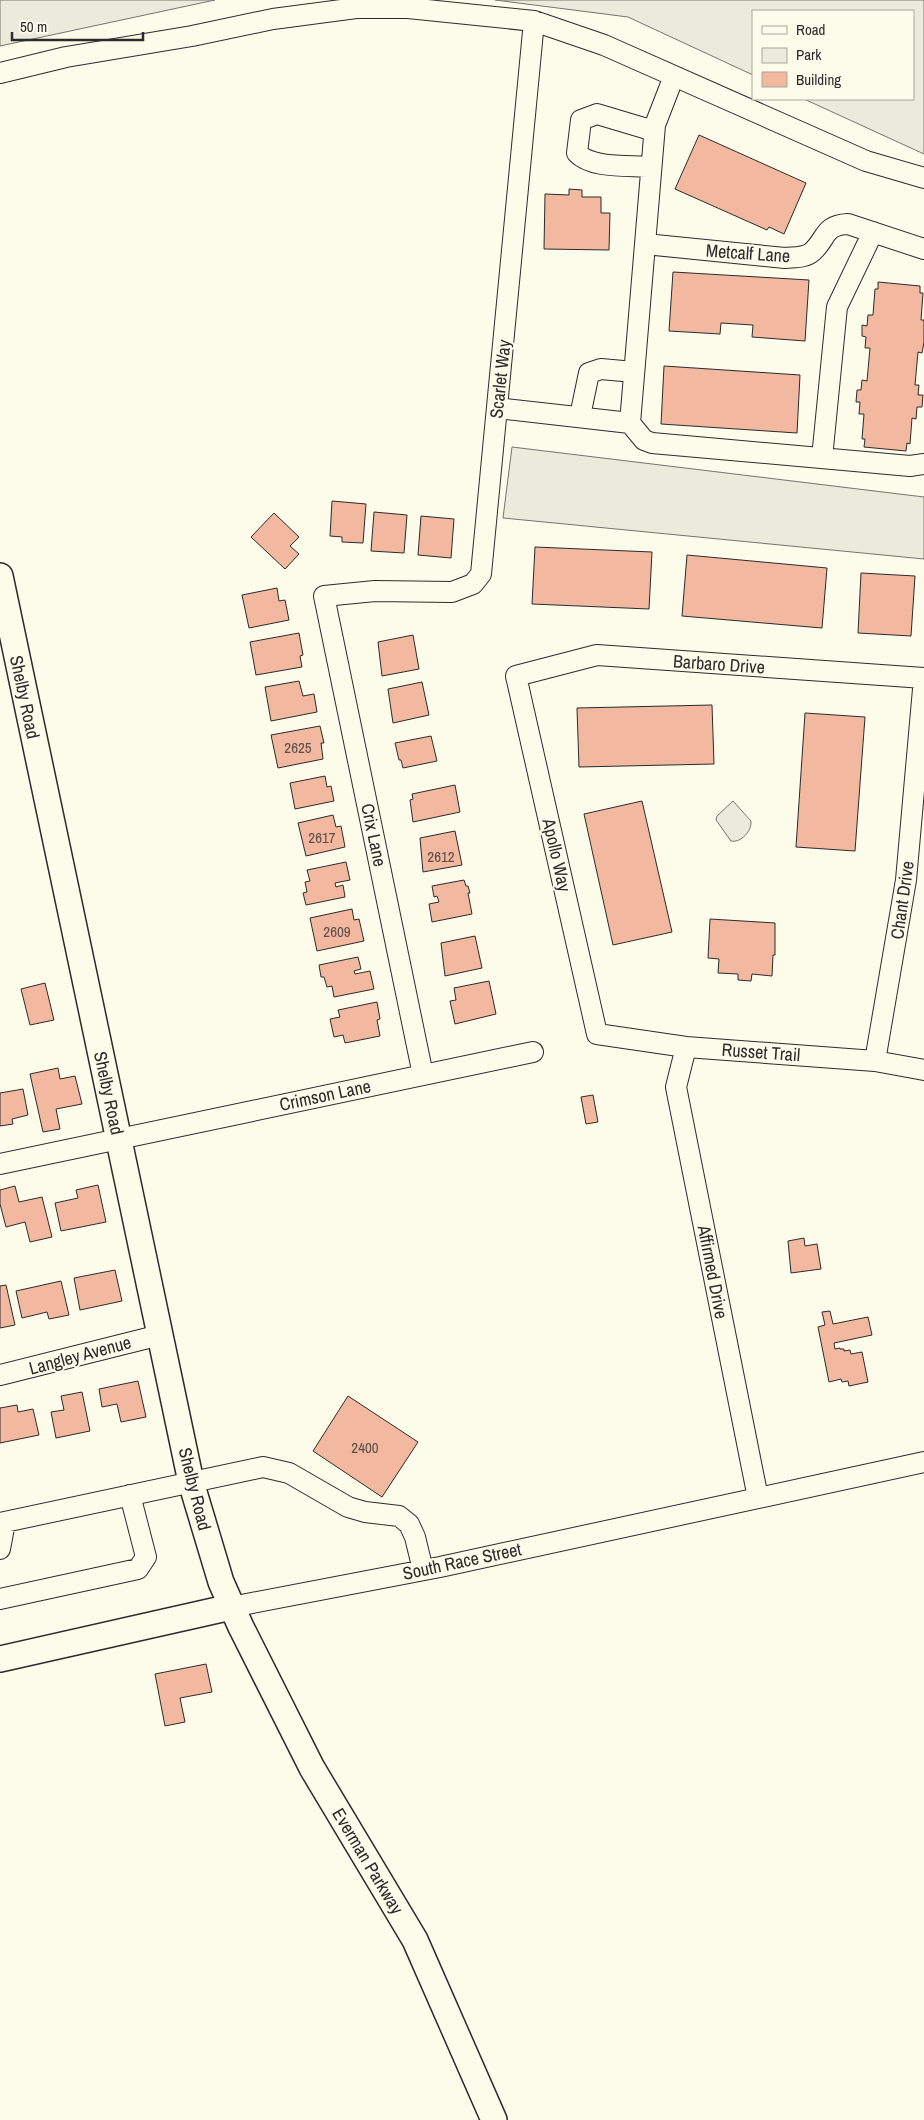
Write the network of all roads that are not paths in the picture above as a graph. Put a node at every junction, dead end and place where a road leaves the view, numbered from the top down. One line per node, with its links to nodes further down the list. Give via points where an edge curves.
1 (534, 21): 2 (street, via 408,8 356,8 272,19 192,36 66,56); 3 (street, via 604,45); 11 (street, Scarlet Way)
2 (0, 73)
3 (674, 76): 4 (street); 6 (street, via 866,161)
4 (654, 131): 5 (street); 5 (street, via 597,114 588,116 581,120 578,153 583,160 593,163)
5 (651, 167): 8 (street)
6 (924, 178)
7 (873, 232): 8 (street, Metcalf Lane, via 848,224 837,225 826,232 812,252 803,257); 9 (street, Metcalf Lane); 14 (street, via 837,307)
8 (645, 244): 10 (street)
9 (924, 250)
10 (634, 372): 12 (street, via 601,369 589,373); 13 (street)
11 (497, 408): 12 (street); 17 (street, Scarlet Way, via 481,574 473,584 452,592 375,591)
12 (580, 416): 13 (street)
13 (630, 422): 14 (street, via 644,440 652,443)
14 (822, 458): 15 (street, via 910,466)
15 (924, 464)
16 (0, 576): 18 (main road, Shelby Road)
17 (324, 596): 26 (street, Crix Lane)
18 (3, 606): 27 (main road, Shelby Road)
19 (516, 676): 20 (street, Barbaro Drive, via 597,655); 21 (street, Apollo Way)
20 (924, 678): 24 (street, Chant Drive, via 906,880)
21 (597, 1034): 22 (street, Russet Trail)
22 (686, 1047): 24 (street, Russet Trail); 34 (street, Affirmed Drive, via 676,1087)
23 (533, 1052): 26 (street, Crimson Lane)
24 (875, 1061): 25 (street, Russet Trail)
25 (924, 1070)
26 (423, 1075): 27 (street, Crimson Lane)
27 (118, 1138): 28 (street, Crimson Lane); 29 (main road, Shelby Road)
28 (0, 1164)
29 (160, 1335): 30 (street, Langley Avenue); 32 (main road, Shelby Road)
30 (0, 1375)
31 (924, 1462): 34 (street, South Race Street)
32 (191, 1482): 33 (street); 37 (street, via 263,1467 289,1473 348,1507 399,1516 409,1524 415,1537); 39 (main road, Shelby Road, via 220,1582)
33 (130, 1495): 35 (street); 38 (street, via 146,1557 138,1569)
34 (758, 1498): 37 (street, South Race Street)
35 (3, 1522): 36 (street)
36 (0, 1549)
37 (423, 1570): 39 (street, South Race Street)
38 (1, 1594)
39 (231, 1607): 40 (main road, South Race Street); 41 (main road, Everman Parkway, via 312,1768 415,1940)
40 (0, 1658)
41 (494, 2120)

